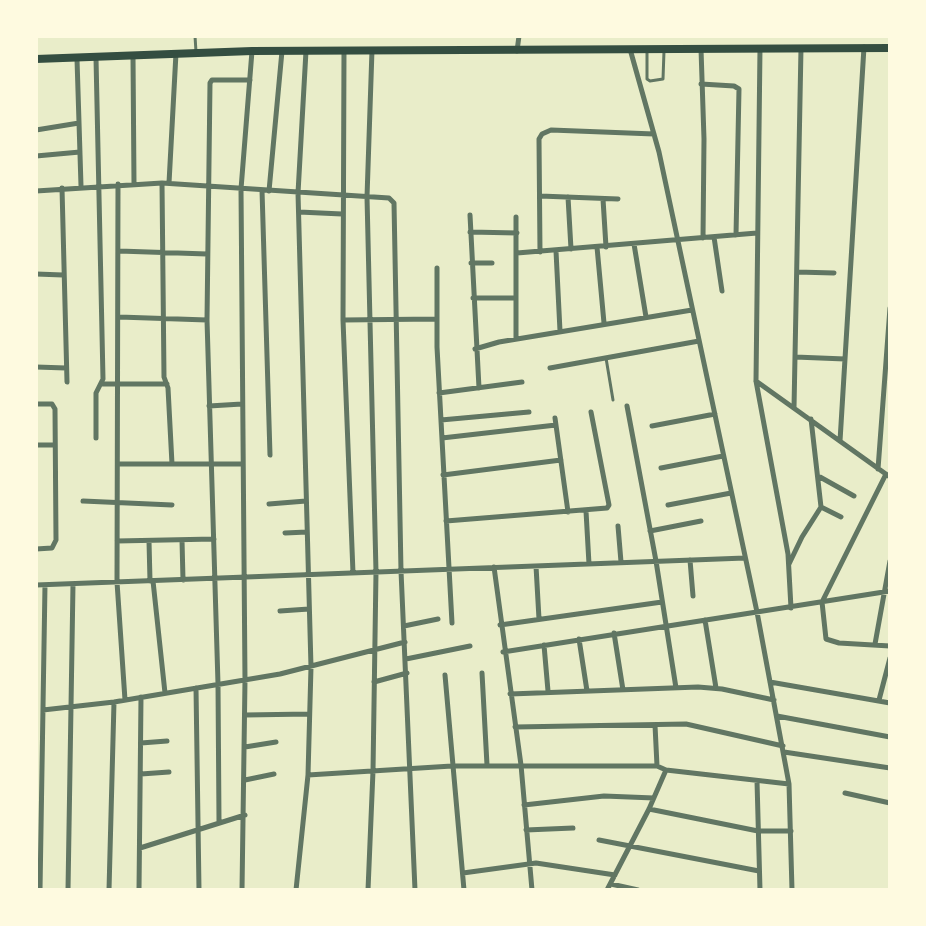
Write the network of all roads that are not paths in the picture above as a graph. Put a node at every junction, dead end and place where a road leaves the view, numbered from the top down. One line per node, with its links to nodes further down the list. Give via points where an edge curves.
1 (195, 36): 17 (lane)
2 (519, 36): 16 (street)
3 (864, 47): 5 (main road); 6 (main road); 98 (street)
4 (760, 48): 5 (main road); 10 (main road); 55 (street)
5 (801, 48): 73 (street)
6 (890, 48)
7 (630, 49): 8 (main road); 16 (main road); 27 (street)
8 (647, 49): 9 (main road); 9 (lane, via 650,81 663,79)
9 (663, 49): 10 (main road)
10 (701, 49): 24 (street)
11 (344, 50): 12 (main road); 15 (main road); 43 (street)
12 (372, 50): 16 (main road); 45 (street)
13 (252, 51): 14 (main road); 17 (main road); 23 (street)
14 (282, 51): 15 (main road); 41 (street)
15 (306, 51): 42 (street)
16 (517, 51)
17 (196, 52): 18 (main road)
18 (176, 53): 19 (main road); 31 (street)
19 (133, 56): 20 (main road); 33 (street)
20 (96, 58): 22 (main road); 34 (street)
21 (36, 59): 22 (main road)
22 (77, 59): 25 (street)
23 (250, 80): 36 (street, via 212,80); 38 (street)
24 (701, 84): 56 (street, via 739,89); 58 (street)
25 (79, 123): 26 (street); 28 (street)
26 (36, 130)
27 (654, 134): 44 (street, via 548,130 539,139); 59 (street)
28 (80, 152): 29 (street); 35 (street)
29 (36, 156)
30 (162, 183): 31 (street); 33 (street); 66 (street)
31 (169, 183): 36 (street)
32 (118, 184): 33 (street); 34 (street); 64 (street)
33 (134, 184)
34 (98, 185): 35 (street); 105 (street, via 103,379)
35 (81, 186): 37 (street)
36 (207, 187): 38 (street); 69 (street)
37 (62, 188): 40 (street); 76 (street)
38 (241, 189): 39 (street); 112 (street)
39 (262, 190): 41 (street); 129 (street)
40 (36, 191)
41 (269, 191): 42 (street)
42 (298, 193): 43 (street); 49 (street)
43 (343, 195): 45 (street); 50 (street)
44 (540, 196): 46 (street); 67 (street)
45 (367, 197): 85 (street); 86 (street, via 389,198 394,206)
46 (568, 197): 47 (street); 63 (street)
47 (603, 199): 48 (street); 62 (street)
48 (618, 199)
49 (299, 212): 50 (street); 144 (street)
50 (342, 214): 89 (street)
51 (470, 215): 53 (street)
52 (516, 217): 54 (street)
53 (470, 232): 54 (street); 70 (street)
54 (517, 233): 68 (street)
55 (757, 233): 56 (street); 103 (street)
56 (736, 235): 57 (street)
57 (714, 237): 58 (street); 77 (street)
58 (704, 238): 59 (street)
59 (676, 241): 60 (street); 81 (street)
60 (634, 244): 62 (street); 83 (street)
61 (597, 247): 62 (street); 63 (street); 90 (street)
62 (606, 247)
63 (571, 249): 65 (street)
64 (119, 251): 66 (street); 82 (street)
65 (556, 251): 67 (street); 91 (street)
66 (162, 252): 69 (street); 84 (street)
67 (540, 252): 68 (street)
68 (517, 253): 79 (street)
69 (207, 254): 88 (street)
70 (471, 263): 71 (street); 78 (street)
71 (492, 263)
72 (436, 268): 87 (street)
73 (796, 272): 74 (street); 96 (street)
74 (834, 273)
75 (36, 274): 76 (street)
76 (63, 275): 100 (street)
77 (722, 291)
78 (473, 298): 79 (street); 95 (street)
79 (516, 298): 92 (street)
80 (890, 308): 94 (street)
81 (692, 310): 83 (street); 93 (street)
82 (119, 317): 84 (street); 106 (street)
83 (646, 317): 90 (street)
84 (164, 319): 88 (street); 107 (street)
85 (368, 319): 86 (street); 89 (street); 175 (street)
86 (396, 319): 87 (street); 174 (street)
87 (437, 319): 109 (street)
88 (207, 320): 113 (street)
89 (343, 320): 176 (street)
90 (604, 323): 91 (street)
91 (560, 331): 92 (street)
92 (516, 339): 95 (street)
93 (699, 341): 97 (street); 118 (street)
94 (889, 343): 137 (street)
95 (475, 349): 108 (street)
96 (795, 357): 98 (street); 115 (street)
97 (606, 358): 101 (street); 110 (lane)
98 (845, 359): 126 (street)
99 (36, 368): 100 (street)
100 (66, 368): 104 (street)
101 (550, 368)
102 (522, 381): 108 (street)
103 (756, 381): 115 (street); 170 (street)
104 (67, 382)
105 (100, 384): 106 (street); 124 (street, via 96,393)
106 (119, 384): 107 (street); 132 (street)
107 (167, 384): 133 (street)
108 (479, 388): 109 (street)
109 (439, 393): 121 (street)
110 (614, 400)
111 (36, 404): 128 (street, via 53,405)
112 (242, 404): 113 (street); 135 (street)
113 (209, 406): 134 (street)
114 (627, 406): 156 (street)
115 (794, 408): 120 (street)
116 (529, 412): 121 (street)
117 (591, 412): 150 (street, via 609,505)
118 (715, 414): 123 (street); 130 (street)
119 (555, 418): 122 (street)
120 (811, 419): 126 (street); 140 (street)
121 (441, 420): 125 (street)
122 (556, 425): 125 (street); 131 (street)
123 (652, 426)
124 (96, 438)
125 (442, 438): 138 (street)
126 (840, 441): 137 (street)
127 (36, 445): 128 (street)
128 (55, 446): 163 (street, via 56,543 52,548)
129 (270, 455)
130 (723, 456): 136 (street); 141 (street)
131 (561, 460): 138 (street); 151 (street)
132 (118, 464): 133 (street); 145 (street)
133 (172, 464): 134 (street)
134 (211, 464): 135 (street); 159 (street)
135 (243, 464): 178 (street)
136 (661, 468)
137 (878, 469): 139 (street)
138 (443, 475): 154 (street)
139 (888, 476): 189 (street)
140 (820, 477): 142 (street); 149 (street)
141 (731, 493): 147 (street); 164 (street)
142 (854, 496)
143 (83, 501): 145 (street)
144 (306, 501): 146 (street); 158 (street)
145 (117, 503): 148 (street); 162 (street)
146 (268, 504)
147 (668, 505)
148 (172, 506)
149 (822, 507): 152 (street); 170 (street)
150 (586, 511): 151 (street); 169 (street)
151 (568, 512): 154 (street)
152 (841, 518)
153 (701, 521): 156 (street)
154 (446, 522): 173 (street)
155 (618, 526): 168 (street)
156 (650, 531): 166 (street)
157 (285, 532): 158 (street)
158 (307, 532): 177 (street)
159 (214, 539): 160 (street); 179 (street)
160 (182, 540): 161 (street); 180 (street)
161 (148, 541): 162 (street); 181 (street)
162 (117, 542): 182 (street)
163 (36, 549)
164 (746, 558): 165 (street); 193 (street)
165 (690, 560): 166 (street); 187 (street)
166 (656, 561): 168 (street); 188 (street)
167 (890, 561): 186 (street)
168 (621, 562): 169 (street)
169 (589, 564): 171 (street)
170 (789, 565): 190 (street)
171 (536, 566): 172 (street); 195 (street)
172 (494, 567): 173 (street); 198 (street)
173 (450, 569): 174 (street); 197 (street)
174 (401, 571): 175 (street); 200 (street)
175 (376, 572): 176 (street); 208 (street)
176 (353, 573): 177 (street)
177 (308, 575): 178 (street); 191 (street)
178 (243, 577): 179 (street); 216 (street)
179 (214, 578): 180 (street); 219 (street)
180 (183, 580): 181 (street)
181 (152, 581): 182 (street); 226 (street)
182 (117, 582): 183 (street); 229 (street)
183 (73, 584): 185 (street); 234 (street)
184 (36, 585): 185 (street)
185 (45, 585): 235 (street)
186 (887, 591): 189 (street); 204 (street)
187 (693, 596)
188 (662, 602): 195 (street); 199 (street)
189 (822, 602): 190 (street); 204 (street, via 826,639)
190 (791, 608): 193 (street)
191 (309, 609): 192 (street); 212 (street)
192 (280, 611)
193 (757, 612): 196 (street); 218 (street)
194 (438, 619): 200 (street)
195 (539, 619): 198 (street)
196 (705, 620): 199 (street); 222 (street)
197 (452, 623)
198 (500, 625): 209 (street)
199 (666, 625): 201 (street); 221 (street)
200 (404, 626): 203 (street)
201 (614, 633): 202 (street); 223 (street)
202 (579, 639): 205 (street); 224 (street)
203 (405, 642): 208 (street); 210 (street)
204 (875, 644): 207 (street)
205 (544, 645): 209 (street); 225 (street)
206 (470, 646): 210 (street)
207 (890, 646)
208 (374, 650): 212 (street); 217 (street)
209 (503, 652): 227 (street)
210 (406, 658): 213 (street)
211 (890, 658): 231 (street)
212 (310, 667): 216 (street); 236 (street)
213 (407, 673): 217 (street); 251 (street)
214 (482, 673): 247 (street)
215 (445, 675): 249 (street)
216 (245, 680): 219 (street); 237 (street)
217 (374, 682): 254 (street)
218 (771, 682): 230 (street); 231 (street)
219 (218, 684): 220 (street); 268 (street)
220 (196, 688): 226 (street); 270 (street)
221 (676, 688): 222 (street); 223 (street)
222 (716, 688): 230 (street)
223 (623, 690): 224 (street)
224 (587, 691): 225 (street)
225 (548, 692): 227 (street)
226 (165, 693): 228 (street)
227 (510, 694): 240 (street)
228 (141, 697): 229 (street); 244 (street)
229 (125, 700): 232 (street)
230 (774, 700): 238 (street)
231 (879, 700): 233 (street)
232 (114, 702): 234 (street); 284 (street)
233 (890, 703)
234 (72, 707): 235 (street); 283 (street)
235 (43, 710): 282 (street)
236 (309, 714): 237 (street); 258 (street)
237 (245, 715): 245 (street)
238 (777, 716): 241 (street); 246 (street)
239 (655, 725): 240 (street); 246 (street, via 698,725); 250 (street)
240 (515, 727): 248 (street)
241 (890, 737)
242 (167, 741): 244 (street)
243 (276, 742): 245 (street)
244 (141, 743): 256 (street)
245 (245, 747): 259 (street)
246 (783, 749): 252 (street); 261 (street)
247 (488, 765): 248 (street); 249 (street)
248 (520, 765): 250 (street); 265 (street)
249 (452, 766): 251 (street); 279 (street)
250 (657, 766): 253 (street)
251 (411, 767): 254 (street); 290 (street)
252 (890, 768)
253 (666, 770): 260 (street); 263 (street)
254 (373, 771): 258 (street); 289 (street)
255 (169, 772): 256 (street)
256 (141, 774): 276 (street)
257 (274, 774): 259 (street)
258 (308, 775): 288 (street)
259 (245, 780): 267 (street)
260 (757, 782): 261 (street); 272 (street)
261 (789, 784): 273 (street)
262 (846, 793): 264 (street)
263 (654, 798): 265 (street, via 604,796); 266 (street)
264 (890, 802)
265 (524, 805): 271 (street)
266 (650, 809): 272 (street); 275 (street)
267 (244, 815): 268 (street); 287 (street)
268 (219, 821): 270 (street)
269 (573, 828): 271 (street)
270 (198, 829): 276 (street); 286 (street)
271 (526, 830): 277 (street)
272 (758, 831): 273 (street); 278 (street)
273 (791, 831): 295 (street)
274 (599, 840): 275 (street)
275 (631, 847): 278 (street); 280 (street)
276 (140, 848): 285 (street)
277 (529, 864): 279 (street); 280 (street); 292 (street)
278 (759, 871): 294 (street)
279 (463, 873): 291 (street)
280 (615, 875): 281 (street)
281 (609, 887): 293 (street)
282 (40, 890)
283 (68, 890)
284 (109, 890)
285 (139, 890)
286 (199, 890)
287 (242, 890)
288 (296, 890)
289 (368, 890)
290 (415, 890)
291 (464, 890)
292 (532, 890)
293 (638, 890)
294 (760, 890)
295 (792, 890)

